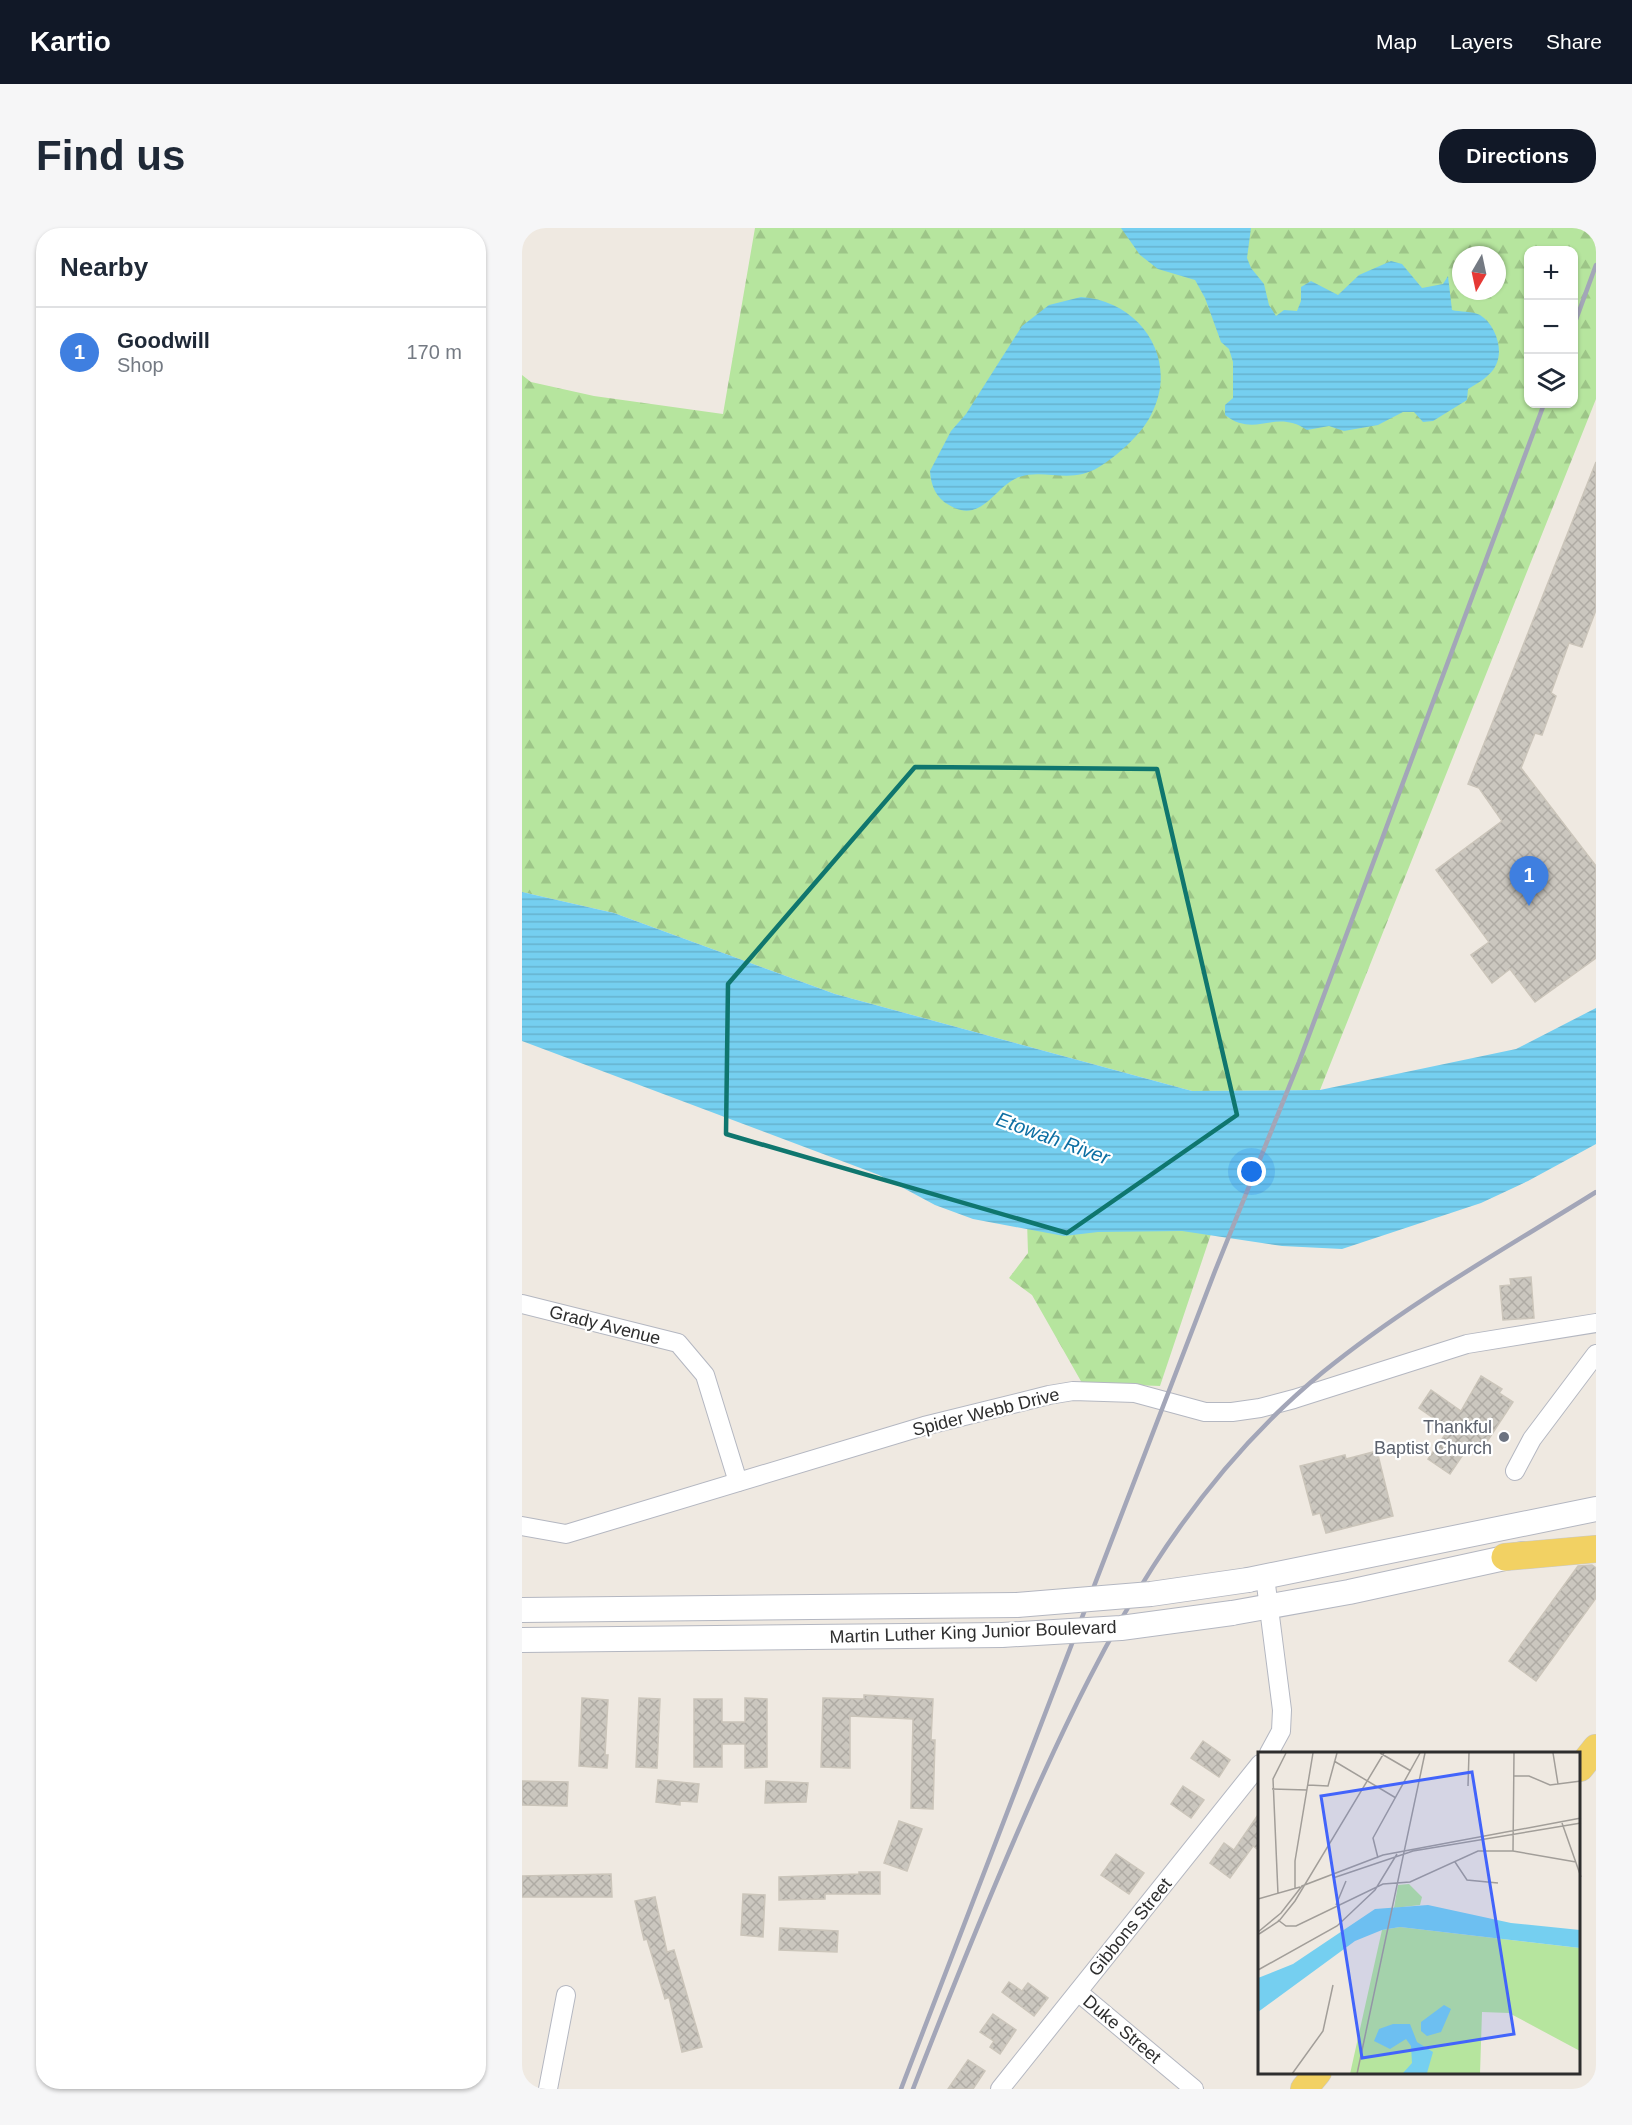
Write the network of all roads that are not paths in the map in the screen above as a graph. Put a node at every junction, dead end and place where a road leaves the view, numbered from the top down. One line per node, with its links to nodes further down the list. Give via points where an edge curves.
1 (522, 1304): 5 (street, Grady Avenue, via 678,1343 705,1375)
2 (1596, 1323): 5 (street, Spider Webb Drive, via 1467,1344 1294,1399 1232,1412 1205,1412 1135,1394 1073,1391 1049,1395 924,1426)
3 (1596, 1354): 4 (street, via 1532,1439)
4 (1515, 1471)
5 (738, 1482): 7 (street, Spider Webb Drive, via 566,1534)
6 (1596, 1509): 11 (main road, Martin Luther King Junior Boulevard)
7 (522, 1527)
8 (1596, 1538): 10 (main road, Martin Luther King Junior Boulevard)
9 (1596, 1549): 10 (main road)
10 (1505, 1557): 12 (main road, Martin Luther King Junior Boulevard)
11 (1256, 1579): 12 (street); 13 (main road, Martin Luther King Junior Boulevard, bridge, via 1151,1594 1017,1605)
12 (1268, 1607): 14 (main road, Martin Luther King Junior Boulevard, bridge, via 1121,1628 1002,1635); 16 (street, via 1282,1710 1281,1731)
13 (522, 1610)
14 (522, 1640)
15 (1596, 1748): 18 (main road)
16 (1270, 1752)
17 (1258, 1767): 19 (street, Gibbons Street)
18 (1581, 1767)
19 (1078, 1992): 23 (street, Gibbons Street); 24 (street, Duke Street)
20 (566, 1995): 22 (street)
21 (1317, 2074): 25 (main road)
22 (548, 2089)
23 (1000, 2089)
24 (1194, 2089)
25 (1304, 2089)

